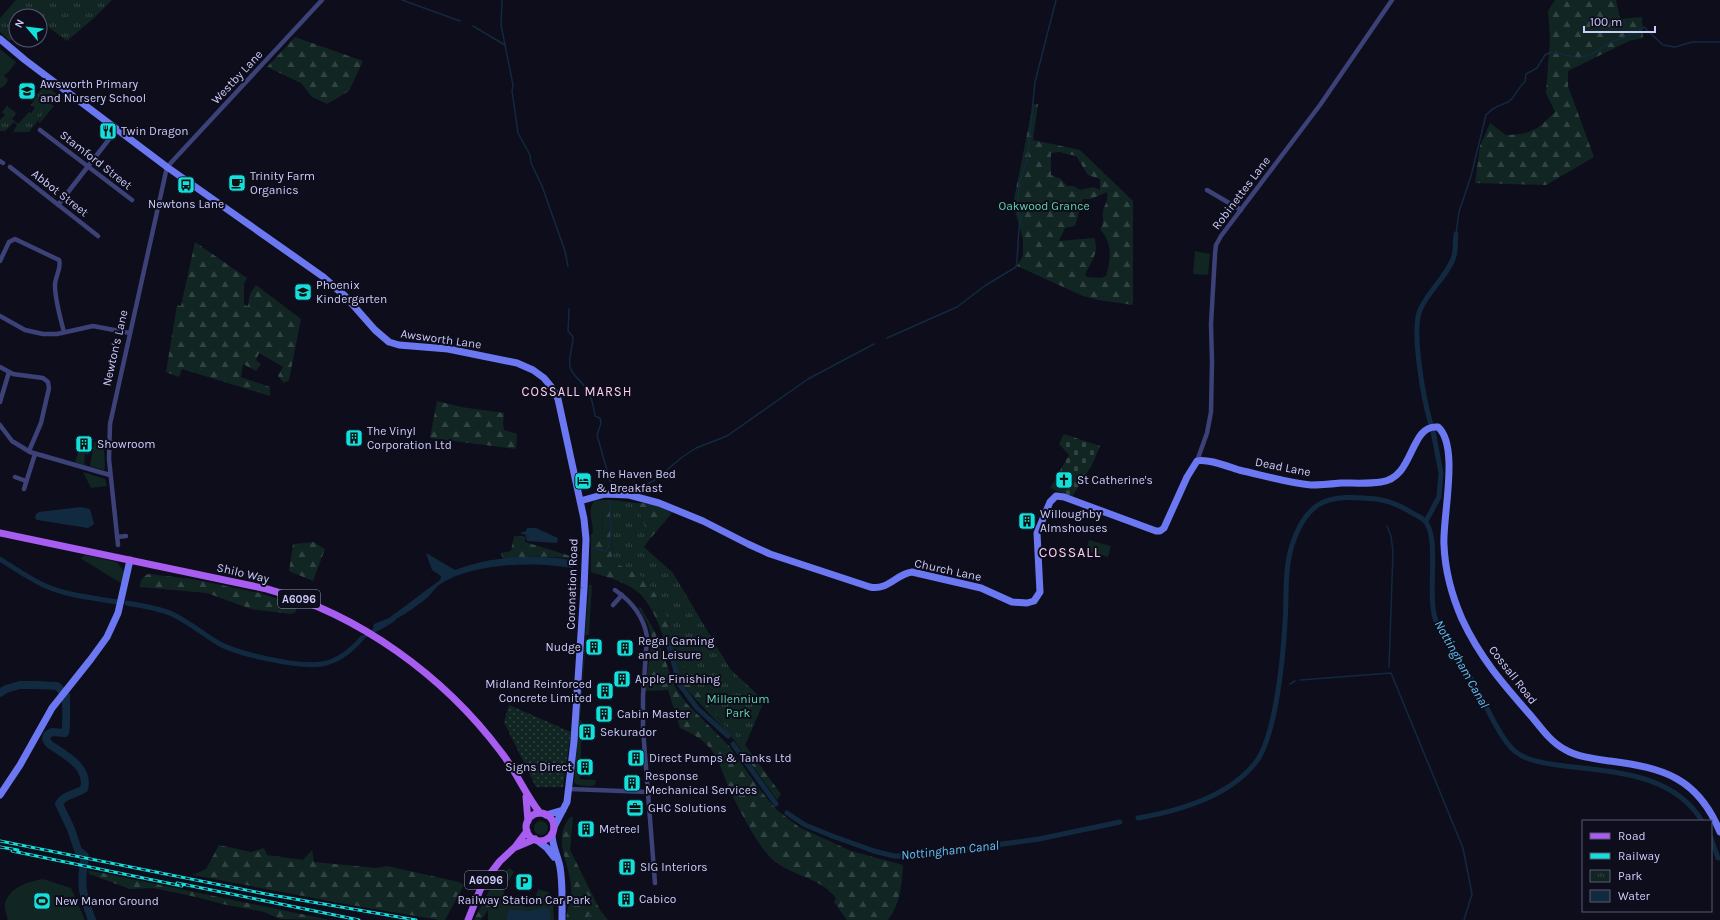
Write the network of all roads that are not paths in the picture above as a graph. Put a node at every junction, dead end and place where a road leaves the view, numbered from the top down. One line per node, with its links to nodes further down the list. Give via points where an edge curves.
1 (322, 0): 10 (street, Westby Lane)
2 (1392, 0): 14 (street, Robinettes Lane, via 1320,105)
3 (0, 39): 4 (street, Awsworth Lane)
4 (117, 129): 8 (street); 10 (street, Awsworth Lane)
5 (40, 130): 7 (street, Stamford Street)
6 (52, 131): 7 (street, Stamford Street)
7 (48, 136): 8 (street, Stamford Street)
8 (88, 166): 12 (street, Stamford Street); 13 (street)
9 (10, 167): 13 (street, Abbot Street)
10 (167, 167): 19 (street, Newton's Lane); 32 (street, Awsworth Lane, via 327,280 390,342 502,359 527,366 538,373 558,398)
11 (1207, 190): 14 (street)
12 (132, 200)
13 (58, 204): 15 (street, Abbot Street)
14 (1241, 210): 26 (street, Robinettes Lane, via 1221,236 1214,254 1211,412)
15 (98, 236)
16 (0, 261): 18 (street, via 9,242 15,240 59,260 55,288)
17 (0, 316): 18 (street, via 36,333)
18 (64, 332): 19 (street, via 93,326)
19 (130, 333): 27 (street, Newton's Lane, via 110,424)
20 (0, 367): 21 (street)
21 (9, 372): 22 (street); 24 (street, via 43,378 48,383 41,423)
22 (0, 402)
23 (0, 425): 24 (street, via 12,441)
24 (28, 451): 25 (street)
25 (35, 454): 27 (street); 30 (street)
26 (1198, 461): 29 (street, Dead Lane, via 1311,485); 33 (street, Robinettes Lane, via 1192,467)
27 (110, 475): 36 (street, Newton's Lane)
28 (15, 477): 30 (street)
29 (1390, 480): 51 (street, Cossall Road, via 1400,472 1423,433 1434,426 1442,430 1449,464 1444,544 1452,593 1462,618 1487,664 1542,730 1563,749 1579,755 1654,768 1674,776 1703,801)
30 (26, 481): 31 (street)
31 (24, 489)
32 (580, 501): 33 (street, Church Lane, via 605,494 628,495 659,503 703,521 770,554 873,588 884,587 904,574 912,572 979,588 1004,600 1023,604 1034,601 1040,592 1038,533 1050,502 1056,496 1156,531); 42 (street, Coronation Road, via 586,539)
33 (1162, 530)
34 (0, 533): 38 (main road, Shilo Way / A6096)
35 (126, 536): 36 (street)
36 (117, 537): 37 (street, Newton's Lane)
37 (118, 545)
38 (130, 560): 44 (main road, Shilo Way / A6096, via 284,594 319,607 358,627 410,662 458,704 500,750); 45 (street, via 115,621 100,648 46,716 20,765)
39 (615, 590): 40 (street)
40 (622, 595): 41 (street); 43 (street, via 632,603 646,628 648,637 643,703)
41 (613, 605)
42 (569, 788): 43 (street); 46 (street, Coronation Road)
43 (648, 792): 56 (street)
44 (526, 794): 47 (main road, Shilo Way / A6096); 48 (main road, Shilo Way / A6096)
45 (0, 795)
46 (564, 810): 47 (street); 49 (street, Coronation Road)
47 (543, 814): 48 (main road, via 534,815); 49 (main road, via 552,821)
48 (528, 821): 50 (main road)
49 (554, 827): 52 (main road)
50 (527, 831): 53 (main road); 54 (main road, A6096)
51 (1720, 832)
52 (552, 834): 53 (main road, via 547,839); 55 (street, via 552,845)
53 (536, 840): 54 (main road, A6096); 55 (street, via 548,848)
54 (515, 847): 57 (main road, A6096, via 488,877)
55 (559, 864): 58 (street)
56 (655, 883)
57 (468, 920)
58 (562, 920)

